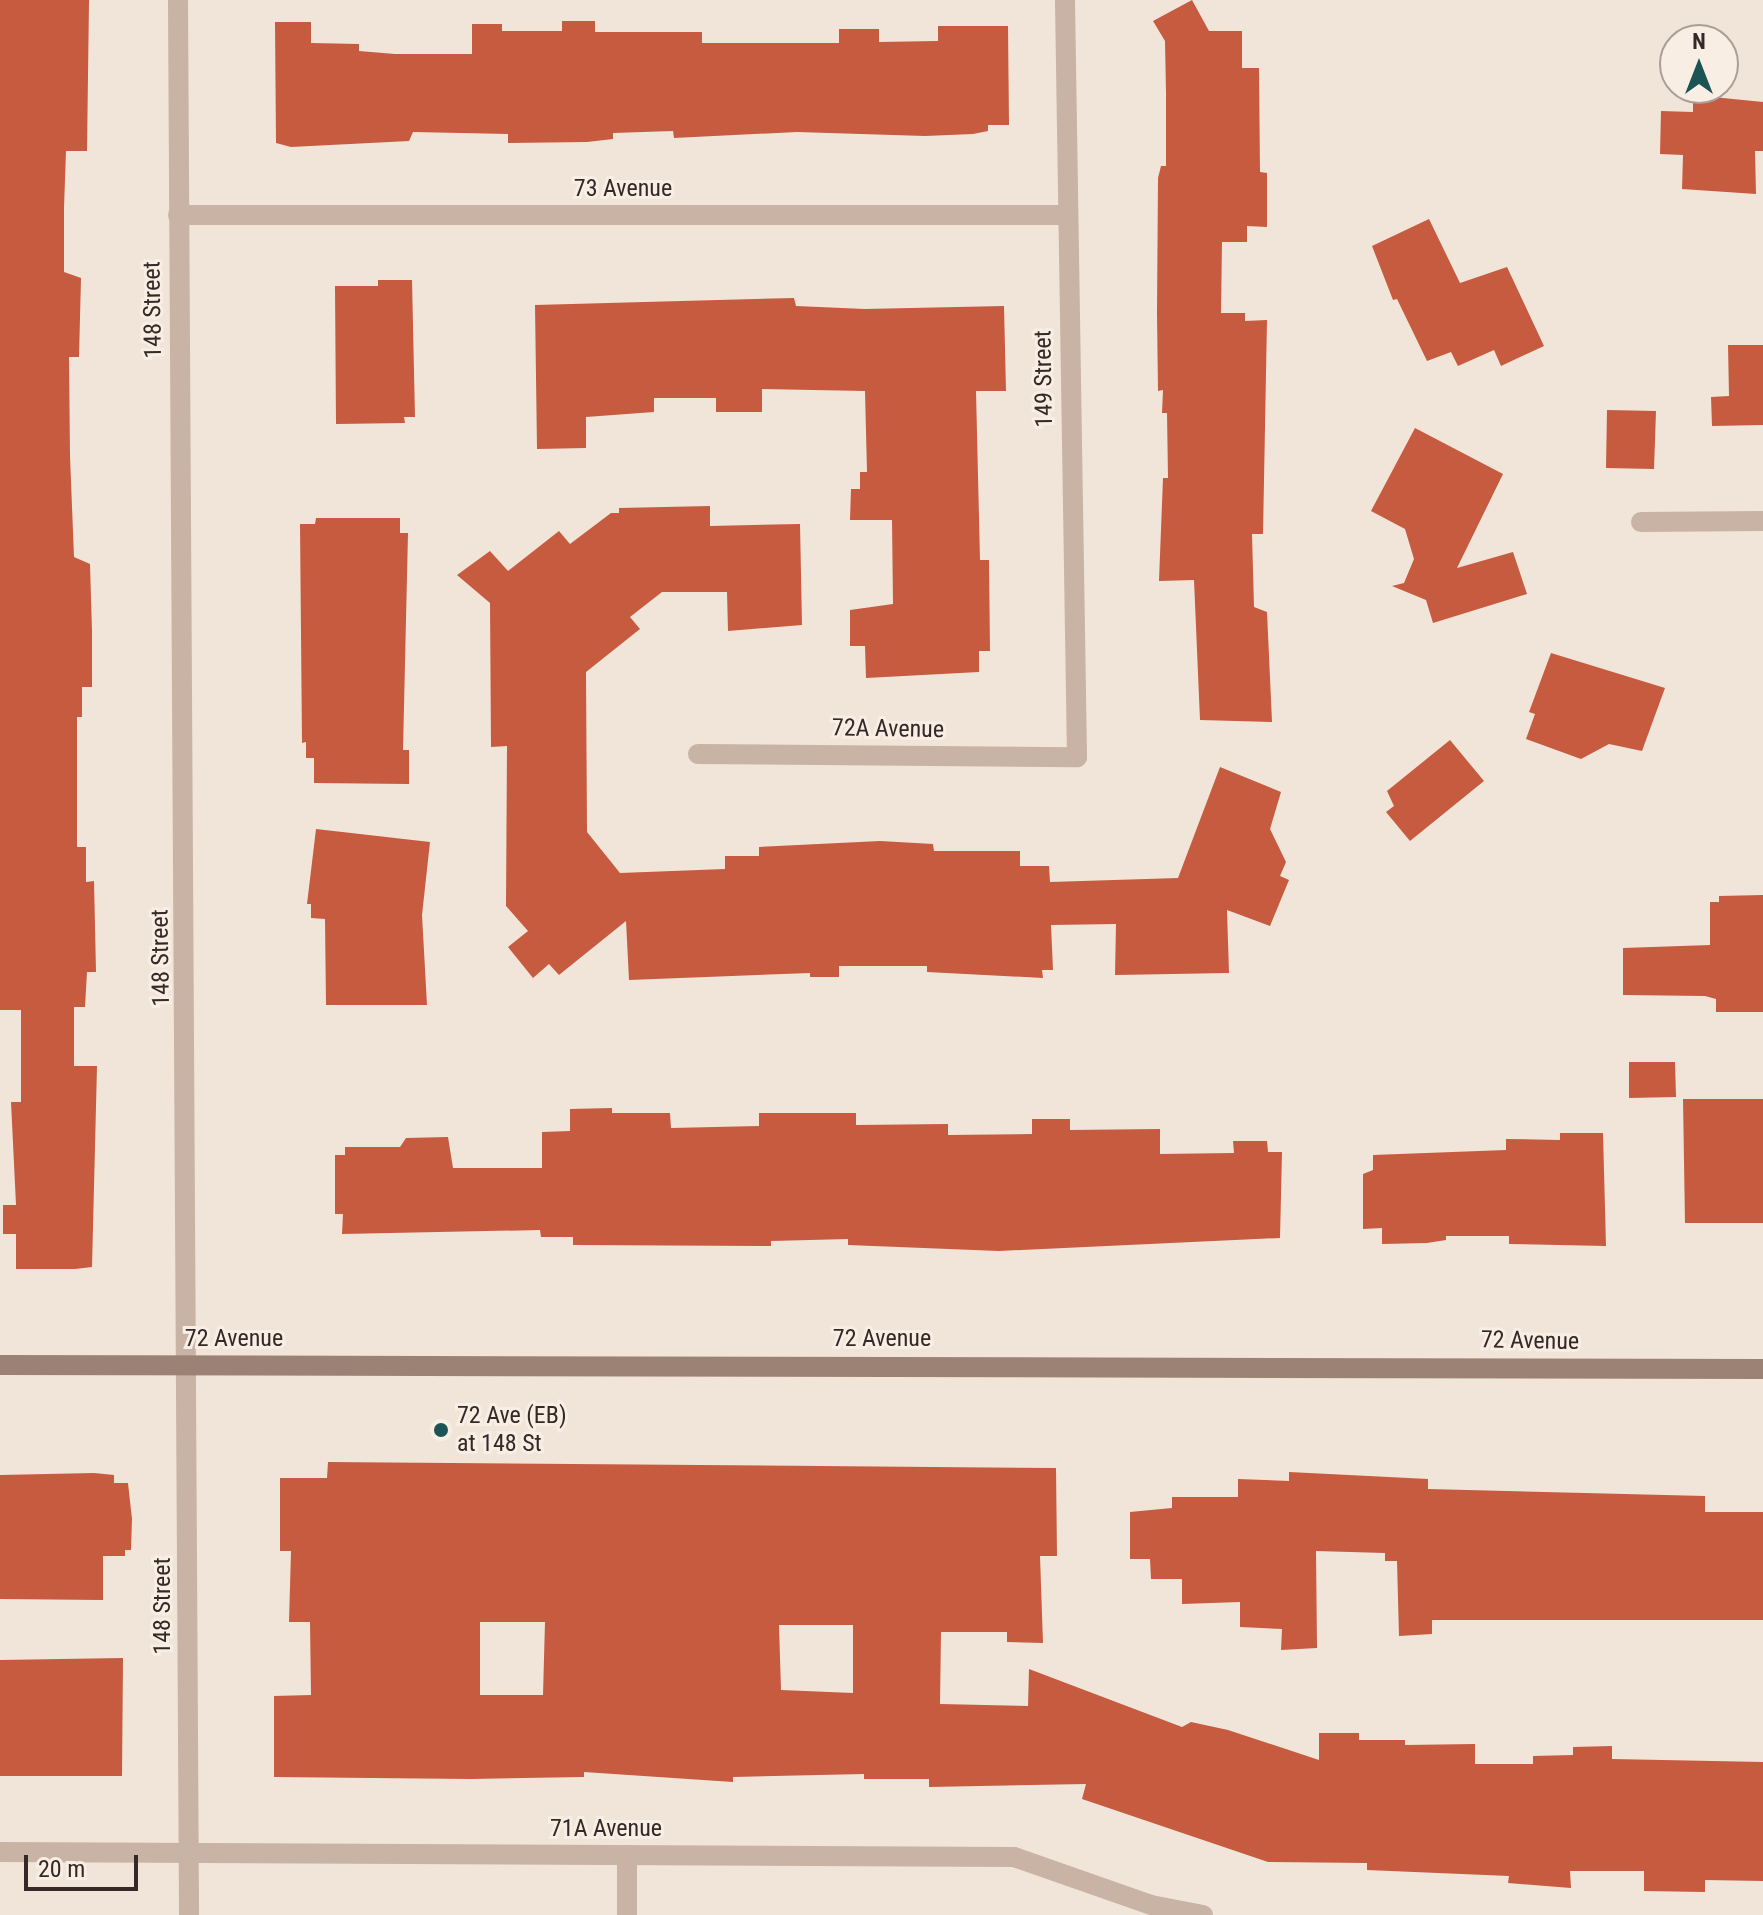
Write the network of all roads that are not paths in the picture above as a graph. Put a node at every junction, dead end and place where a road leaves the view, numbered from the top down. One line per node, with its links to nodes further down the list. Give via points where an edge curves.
1 (178, 0): 3 (street, 148 Street)
2 (1065, 0): 4 (street, 149 Street)
3 (178, 215): 4 (street, 73 Avenue); 10 (street, 148 Street)
4 (1067, 215): 8 (street, 149 Street)
5 (1763, 521): 6 (street)
6 (1641, 522)
7 (698, 754): 8 (street, 72A Avenue)
8 (1077, 757)
9 (0, 1365): 10 (main road, 72 Avenue)
10 (188, 1365): 11 (main road, 72 Avenue); 13 (street, 148 Street)
11 (1763, 1369)
12 (0, 1852): 13 (street, 71A Avenue)
13 (190, 1852): 14 (street, 71A Avenue); 16 (street, 148 Street)
14 (627, 1855): 15 (street, 71A Avenue, via 1014,1857); 17 (street)
15 (1150, 1910): 18 (street, 71A Avenue)
16 (189, 1915)
17 (627, 1915)
18 (1203, 1915)

